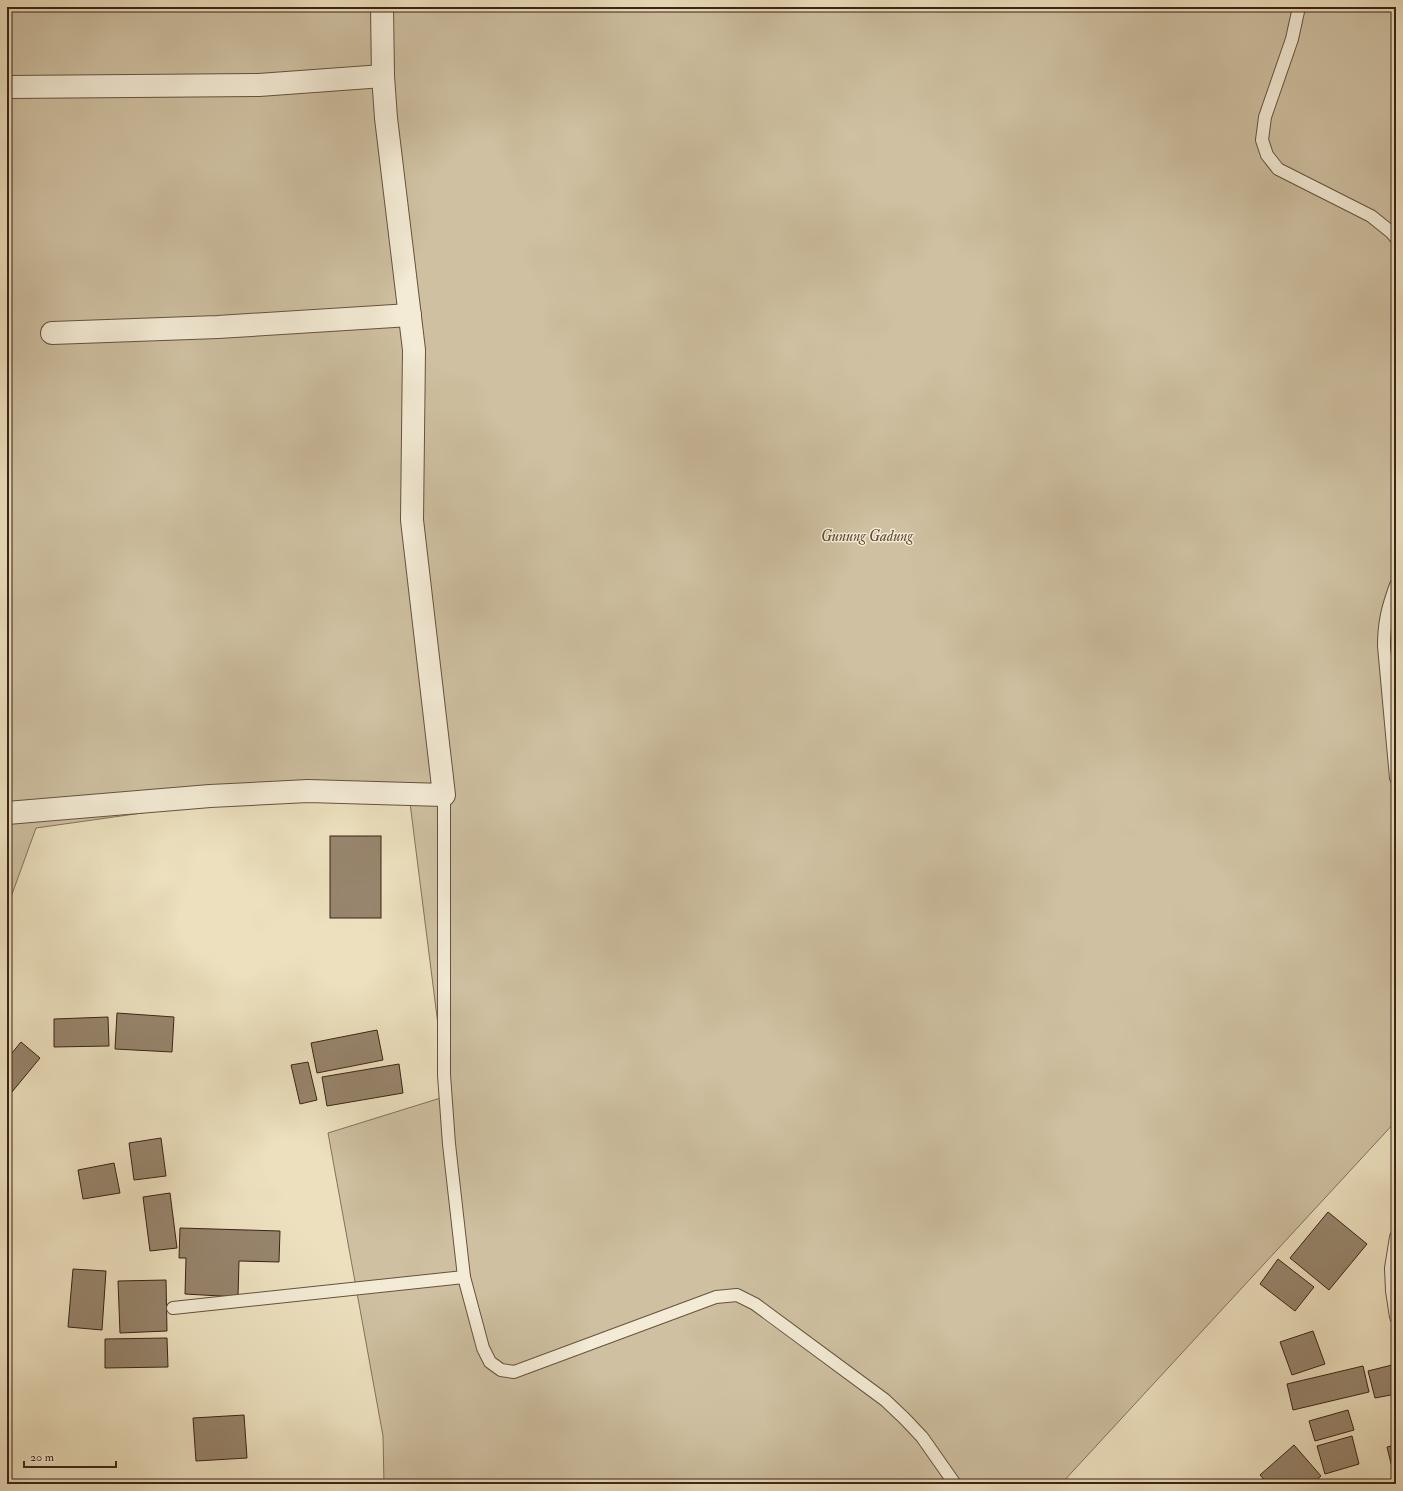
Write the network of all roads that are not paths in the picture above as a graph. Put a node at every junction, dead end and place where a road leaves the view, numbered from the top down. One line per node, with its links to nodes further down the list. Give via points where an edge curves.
1 (382, 7): 3 (street)
2 (1299, 7): 5 (lane, via 1292,39 1265,117 1262,140 1267,155 1278,169 1371,216)
3 (383, 76): 4 (street, via 259,85); 6 (street, via 390,159)
4 (7, 87)
5 (1396, 238)
6 (410, 315): 7 (street, via 218,327); 10 (street, via 414,350 412,520)
7 (52, 333)
8 (1396, 585): 9 (lane, via 1385,620 1384,646)
9 (1396, 778)
10 (444, 795): 11 (street, via 308,791 210,796); 13 (lane, via 444,1075)
11 (7, 813)
12 (1396, 1237): 15 (lane, via 1391,1268)
13 (464, 1277): 14 (lane); 16 (lane, via 483,1348 490,1362 501,1370 514,1372 716,1297 737,1295 755,1304 885,1400 922,1437)
14 (173, 1308)
15 (1396, 1317)
16 (955, 1484)

